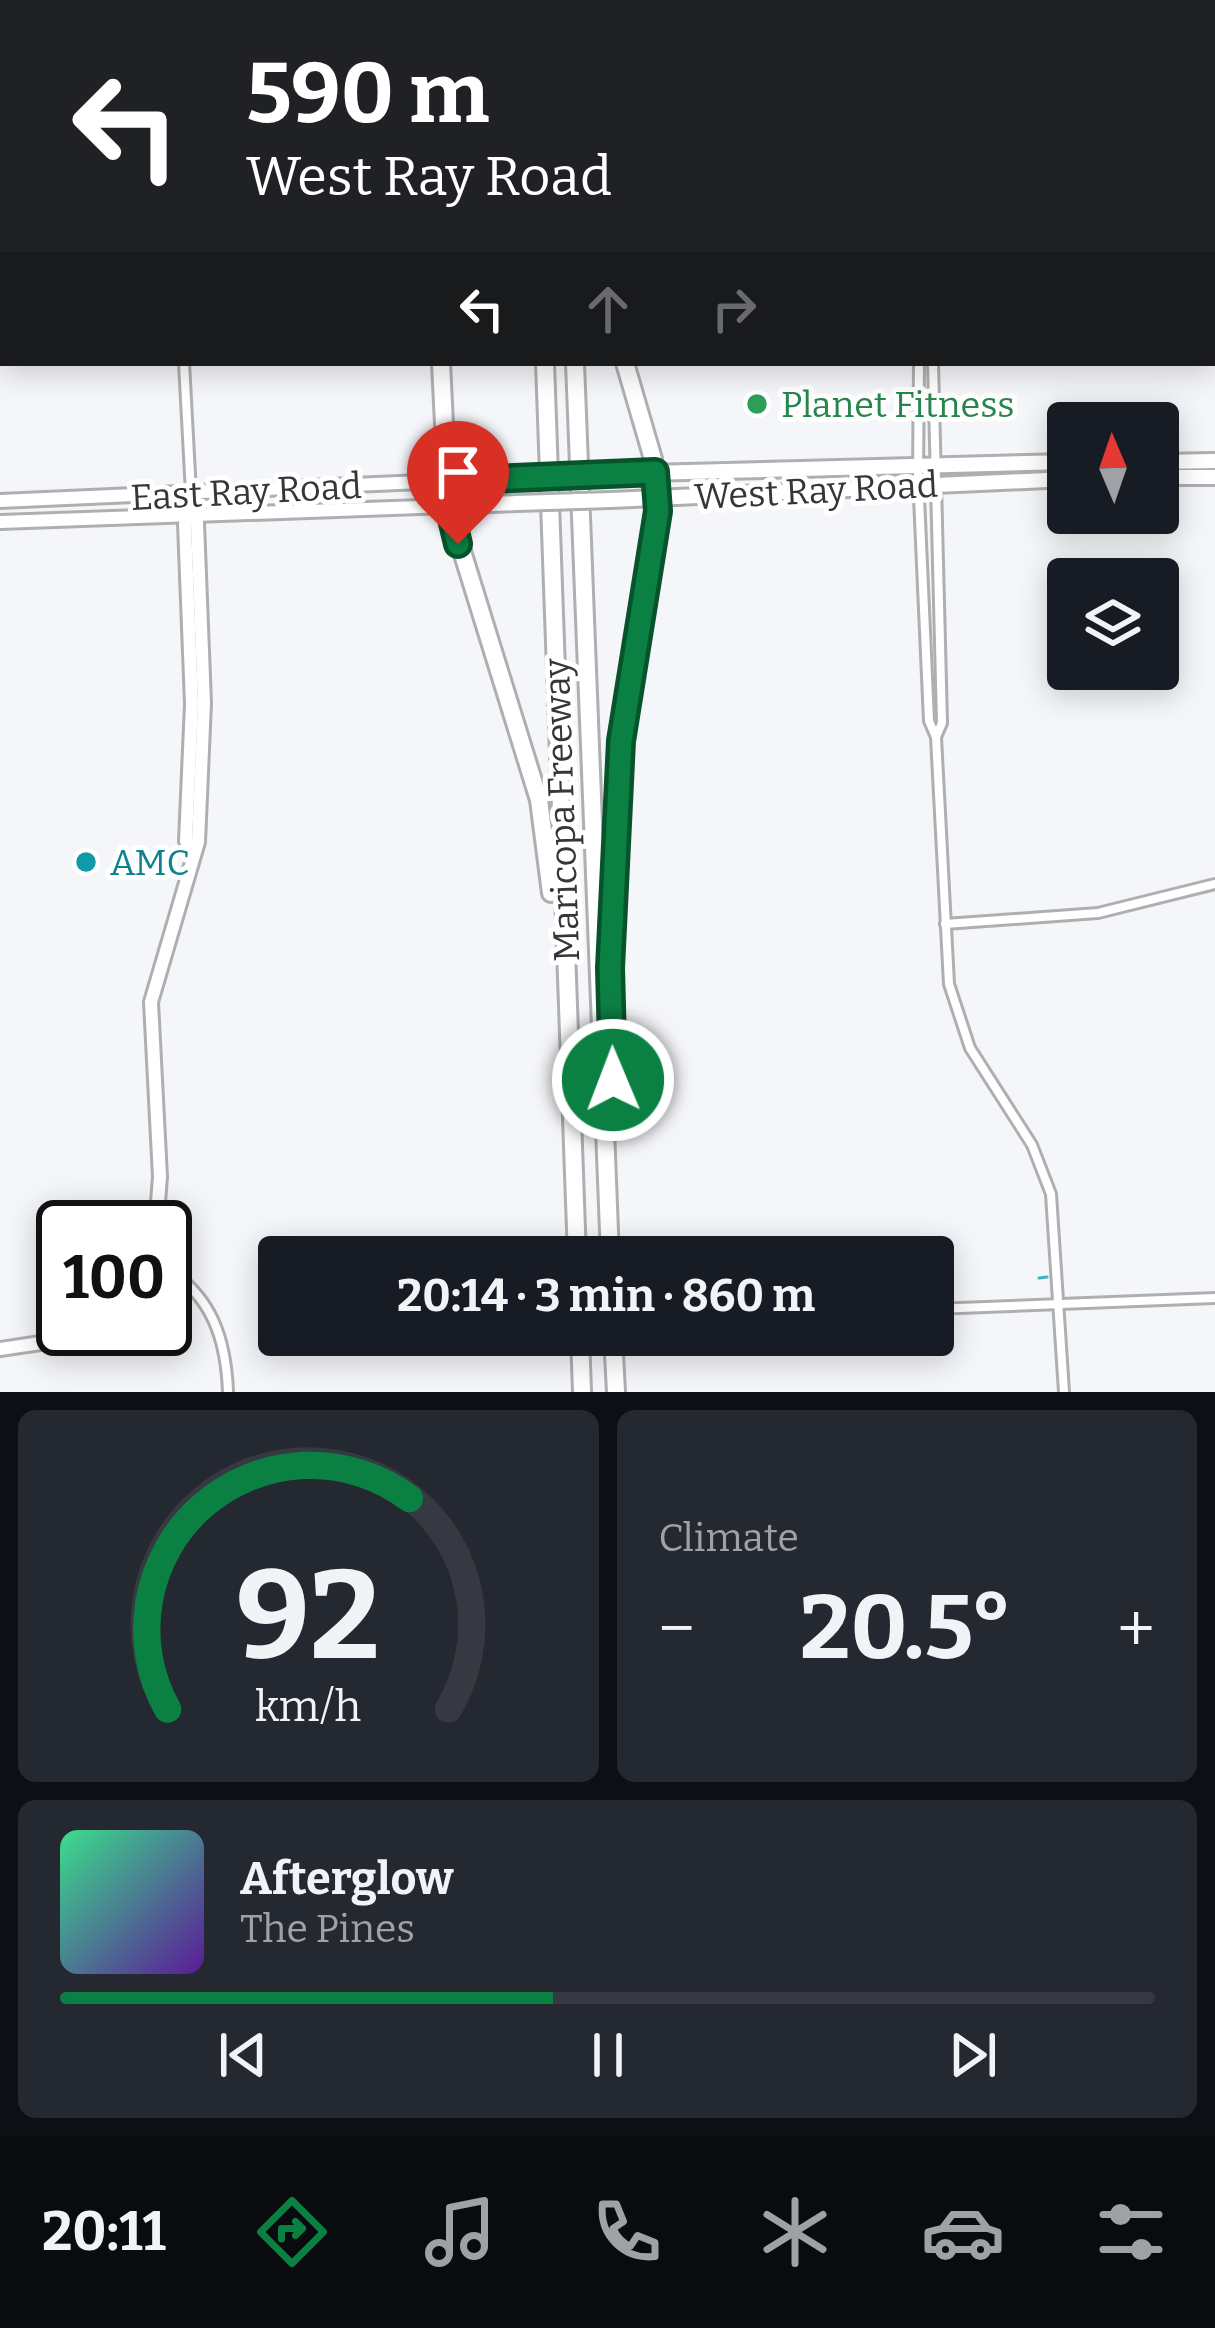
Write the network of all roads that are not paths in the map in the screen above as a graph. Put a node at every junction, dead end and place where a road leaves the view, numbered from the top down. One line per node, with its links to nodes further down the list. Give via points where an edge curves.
1 (184, 366): 22 (street)
2 (441, 366): 17 (highway)
3 (545, 366): 28 (highway, Maricopa Freeway)
4 (575, 366): 27 (highway, Maricopa Freeway)
5 (626, 366): 12 (highway)
6 (919, 366): 11 (street)
7 (933, 366): 11 (street)
8 (1215, 461): 10 (main road)
9 (1047, 462): 11 (main road, West Ray Road)
10 (1179, 462)
11 (925, 465): 12 (main road, West Ray Road); 18 (street)
12 (655, 472): 13 (main road, West Ray Road, bridge); 19 (highway)
13 (564, 476): 17 (main road, East Ray Road, bridge)
14 (1179, 477): 15 (main road)
15 (1215, 477)
16 (1047, 480): 18 (main road, West Ray Road)
17 (443, 481): 22 (main road, East Ray Road); 23 (highway)
18 (925, 484): 19 (main road, West Ray Road); 26 (street, via 929,721)
19 (658, 498): 21 (main road, West Ray Road, bridge); 27 (highway, via 621,741)
20 (0, 502): 22 (main road, East Ray Road)
21 (564, 502): 23 (main road, East Ray Road, bridge)
22 (191, 504): 23 (main road, East Ray Road); 24 (main road, East Ray Road); 29 (main road, via 204,703 198,842 151,1002)
23 (448, 506): 28 (highway, via 539,800)
24 (0, 522)
25 (1215, 884): 26 (street, via 1097,913)
26 (945, 924): 34 (street, via 958,1020 1046,1176)
27 (607, 1181): 31 (highway, Maricopa Freeway)
28 (574, 1182): 30 (highway, Maricopa Freeway)
29 (158, 1200)
30 (576, 1236)
31 (609, 1236)
32 (192, 1287): 40 (street, via 224,1344)
33 (1215, 1298): 34 (street)
34 (1061, 1303): 35 (street); 43 (street)
35 (954, 1308)
36 (36, 1344): 37 (main road)
37 (0, 1349)
38 (581, 1356): 41 (highway)
39 (615, 1356): 42 (highway)
40 (228, 1392)
41 (582, 1392)
42 (616, 1392)
43 (1064, 1392)

